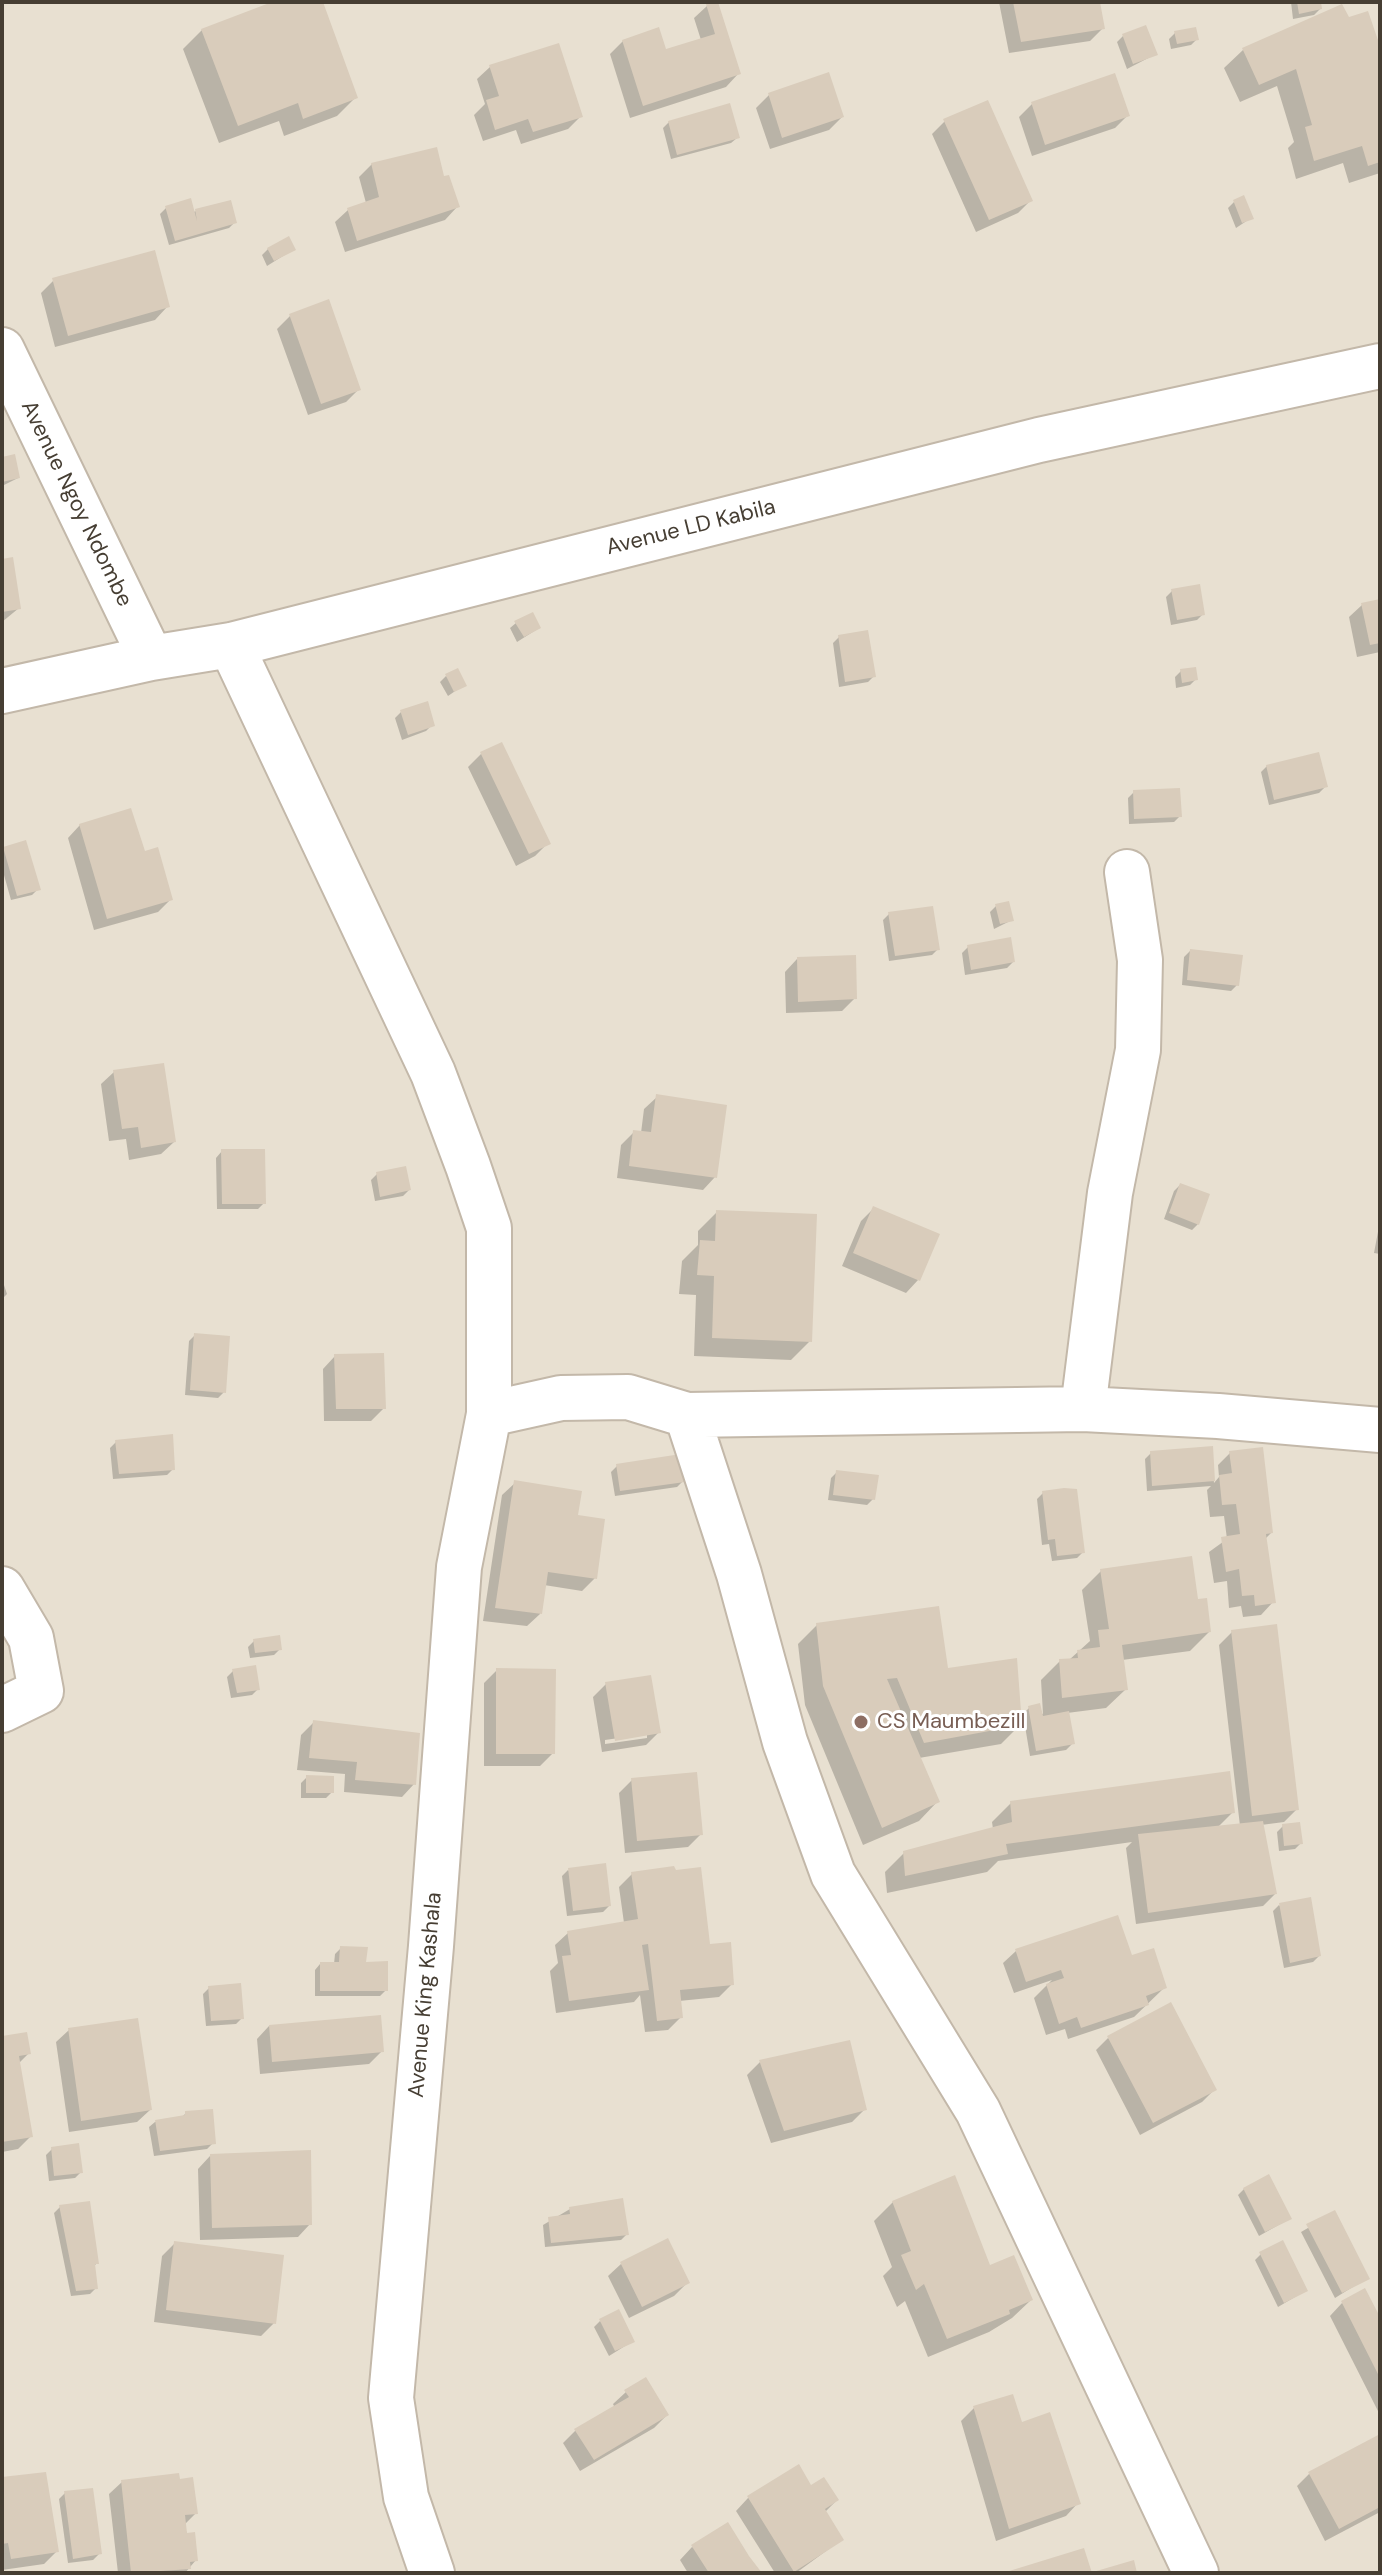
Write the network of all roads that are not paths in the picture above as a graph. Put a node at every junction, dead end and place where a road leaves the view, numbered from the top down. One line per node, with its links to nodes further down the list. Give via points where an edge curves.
1 (2, 350): 4 (street, Avenue Ngoy Ndombe)
2 (1380, 366): 3 (street, Avenue LD Kabila, via 1039,440)
3 (231, 645): 4 (street, Avenue LD Kabila); 8 (street, Avenue King Kashala, via 433,1073 473,1178 489,1228)
4 (151, 658): 5 (street, Avenue LD Kabila)
5 (2, 691)
6 (1127, 872): 7 (street, via 1140,960 1138,1050 1110,1193)
7 (1083, 1409): 9 (street); 10 (street)
8 (489, 1414): 9 (street, via 561,1398 628,1397); 13 (street, Avenue King Kashala, via 459,1567 391,2398 406,2497)
9 (687, 1415): 14 (street, via 739,1574 785,1742 833,1874 978,2111)
10 (1380, 1430)
11 (2, 1589): 12 (street, via 31,1638 41,1691)
12 (2, 1710)
13 (432, 2573)
14 (1196, 2573)

